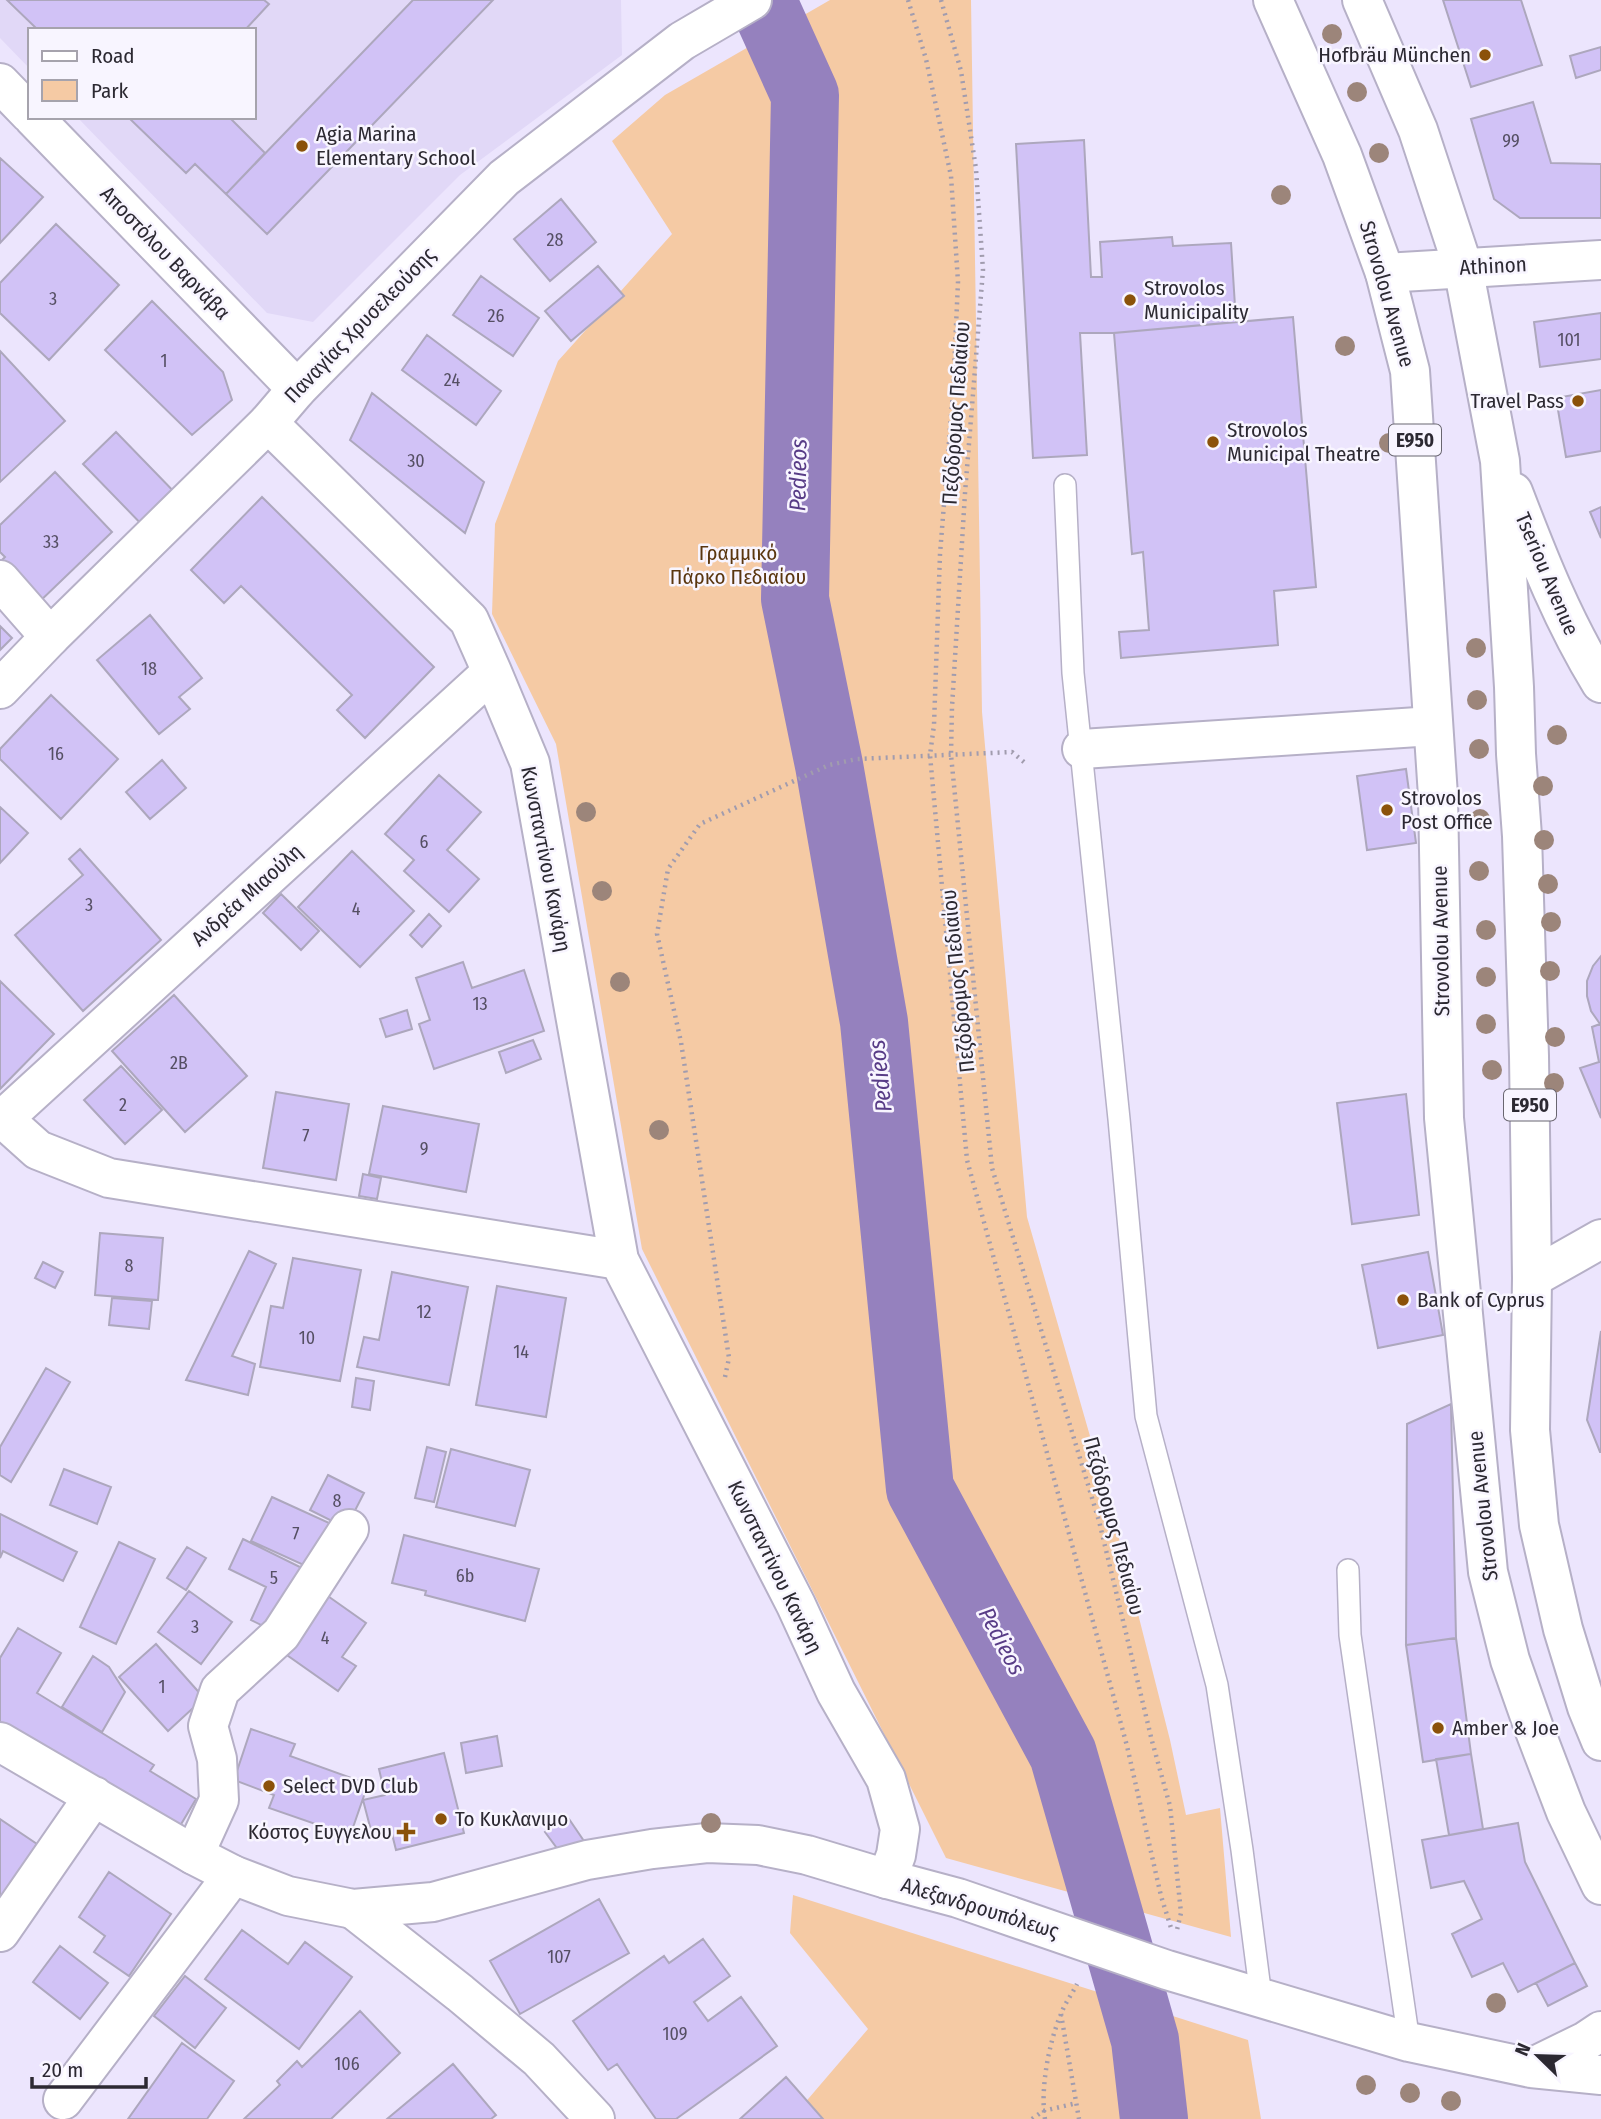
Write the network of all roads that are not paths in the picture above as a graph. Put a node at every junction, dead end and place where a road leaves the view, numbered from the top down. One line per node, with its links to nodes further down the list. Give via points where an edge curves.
1 (752, 0): 10 (street, Παναγίας Χρυσελεούσης, via 682,41 504,178)
2 (1273, 0): 9 (street, Strovolou Avenue / E950, via 1342,155)
3 (1362, 0): 8 (street, E950, via 1418,130)
4 (0, 83): 5 (street, Αποστόλου Βαρνάβα)
5 (28, 113)
6 (34, 119): 10 (street, Αποστόλου Βαρνάβα)
7 (1601, 260): 8 (street, Athinon)
8 (1463, 267): 9 (street, Athinon); 12 (street, E950)
9 (1385, 273): 19 (street, Strovolou Avenue / E950, via 1410,371)
10 (296, 389): 11 (street, Παναγίας Χρυσελεούσης)
11 (268, 423): 15 (street, Παναγίας Χρυσελεούσης); 16 (street, Κωνσταντίνου Κανάρη, via 469,620)
12 (1500, 461): 17 (street, Tseriou Avenue, via 1550,588); 24 (street, E950, via 1522,836)
13 (1065, 485): 20 (lane, via 1073,673)
14 (0, 580): 15 (street)
15 (50, 637): 18 (street, Παναγίας Χρυσελεούσης)
16 (492, 672): 21 (street, Ανδρέα Μιαούλη); 23 (street, Κωνσταντίνου Κανάρη, via 530,763)
17 (1601, 683)
18 (0, 689)
19 (1433, 726): 20 (street); 33 (street, Strovolou Avenue / E950, via 1444,1118 1488,1572 1510,1660 1535,1731)
20 (1082, 749): 36 (lane, via 1146,1416 1217,1685)
21 (1, 1118): 23 (street, via 38,1150 109,1178)
22 (1601, 1238): 24 (street)
23 (619, 1260): 32 (street, Κωνσταντίνου Κανάρη, via 836,1692 886,1779 900,1829)
24 (1532, 1278): 27 (street, E950, via 1530,1430 1539,1525 1563,1629)
25 (349, 1529): 30 (street, via 281,1634 220,1690 208,1726 217,1759 219,1800)
26 (1348, 1570): 38 (lane, via 1350,1635)
27 (1601, 1741)
28 (0, 1742): 29 (street)
29 (94, 1796): 30 (street); 35 (street)
30 (194, 1855): 31 (street)
31 (233, 1875): 34 (street, via 288,1896); 41 (street)
32 (887, 1880): 34 (street, Αλεξανδρουπόλεως, via 807,1855 758,1845 707,1843 587,1860 433,1902); 36 (street, Αλεξανδρουπόλεως, via 1176,1955)
33 (1601, 1885)
34 (353, 1909): 42 (street, via 539,2059)
35 (0, 1932)
36 (1261, 1997): 38 (street, Αλεξανδρουπόλεως)
37 (1601, 2031): 39 (street)
38 (1409, 2042): 39 (street, Αλεξανδρουπόλεως)
39 (1531, 2068): 40 (street, Αλεξανδρουπόλεως)
40 (1601, 2075)
41 (63, 2100)
42 (595, 2119)

